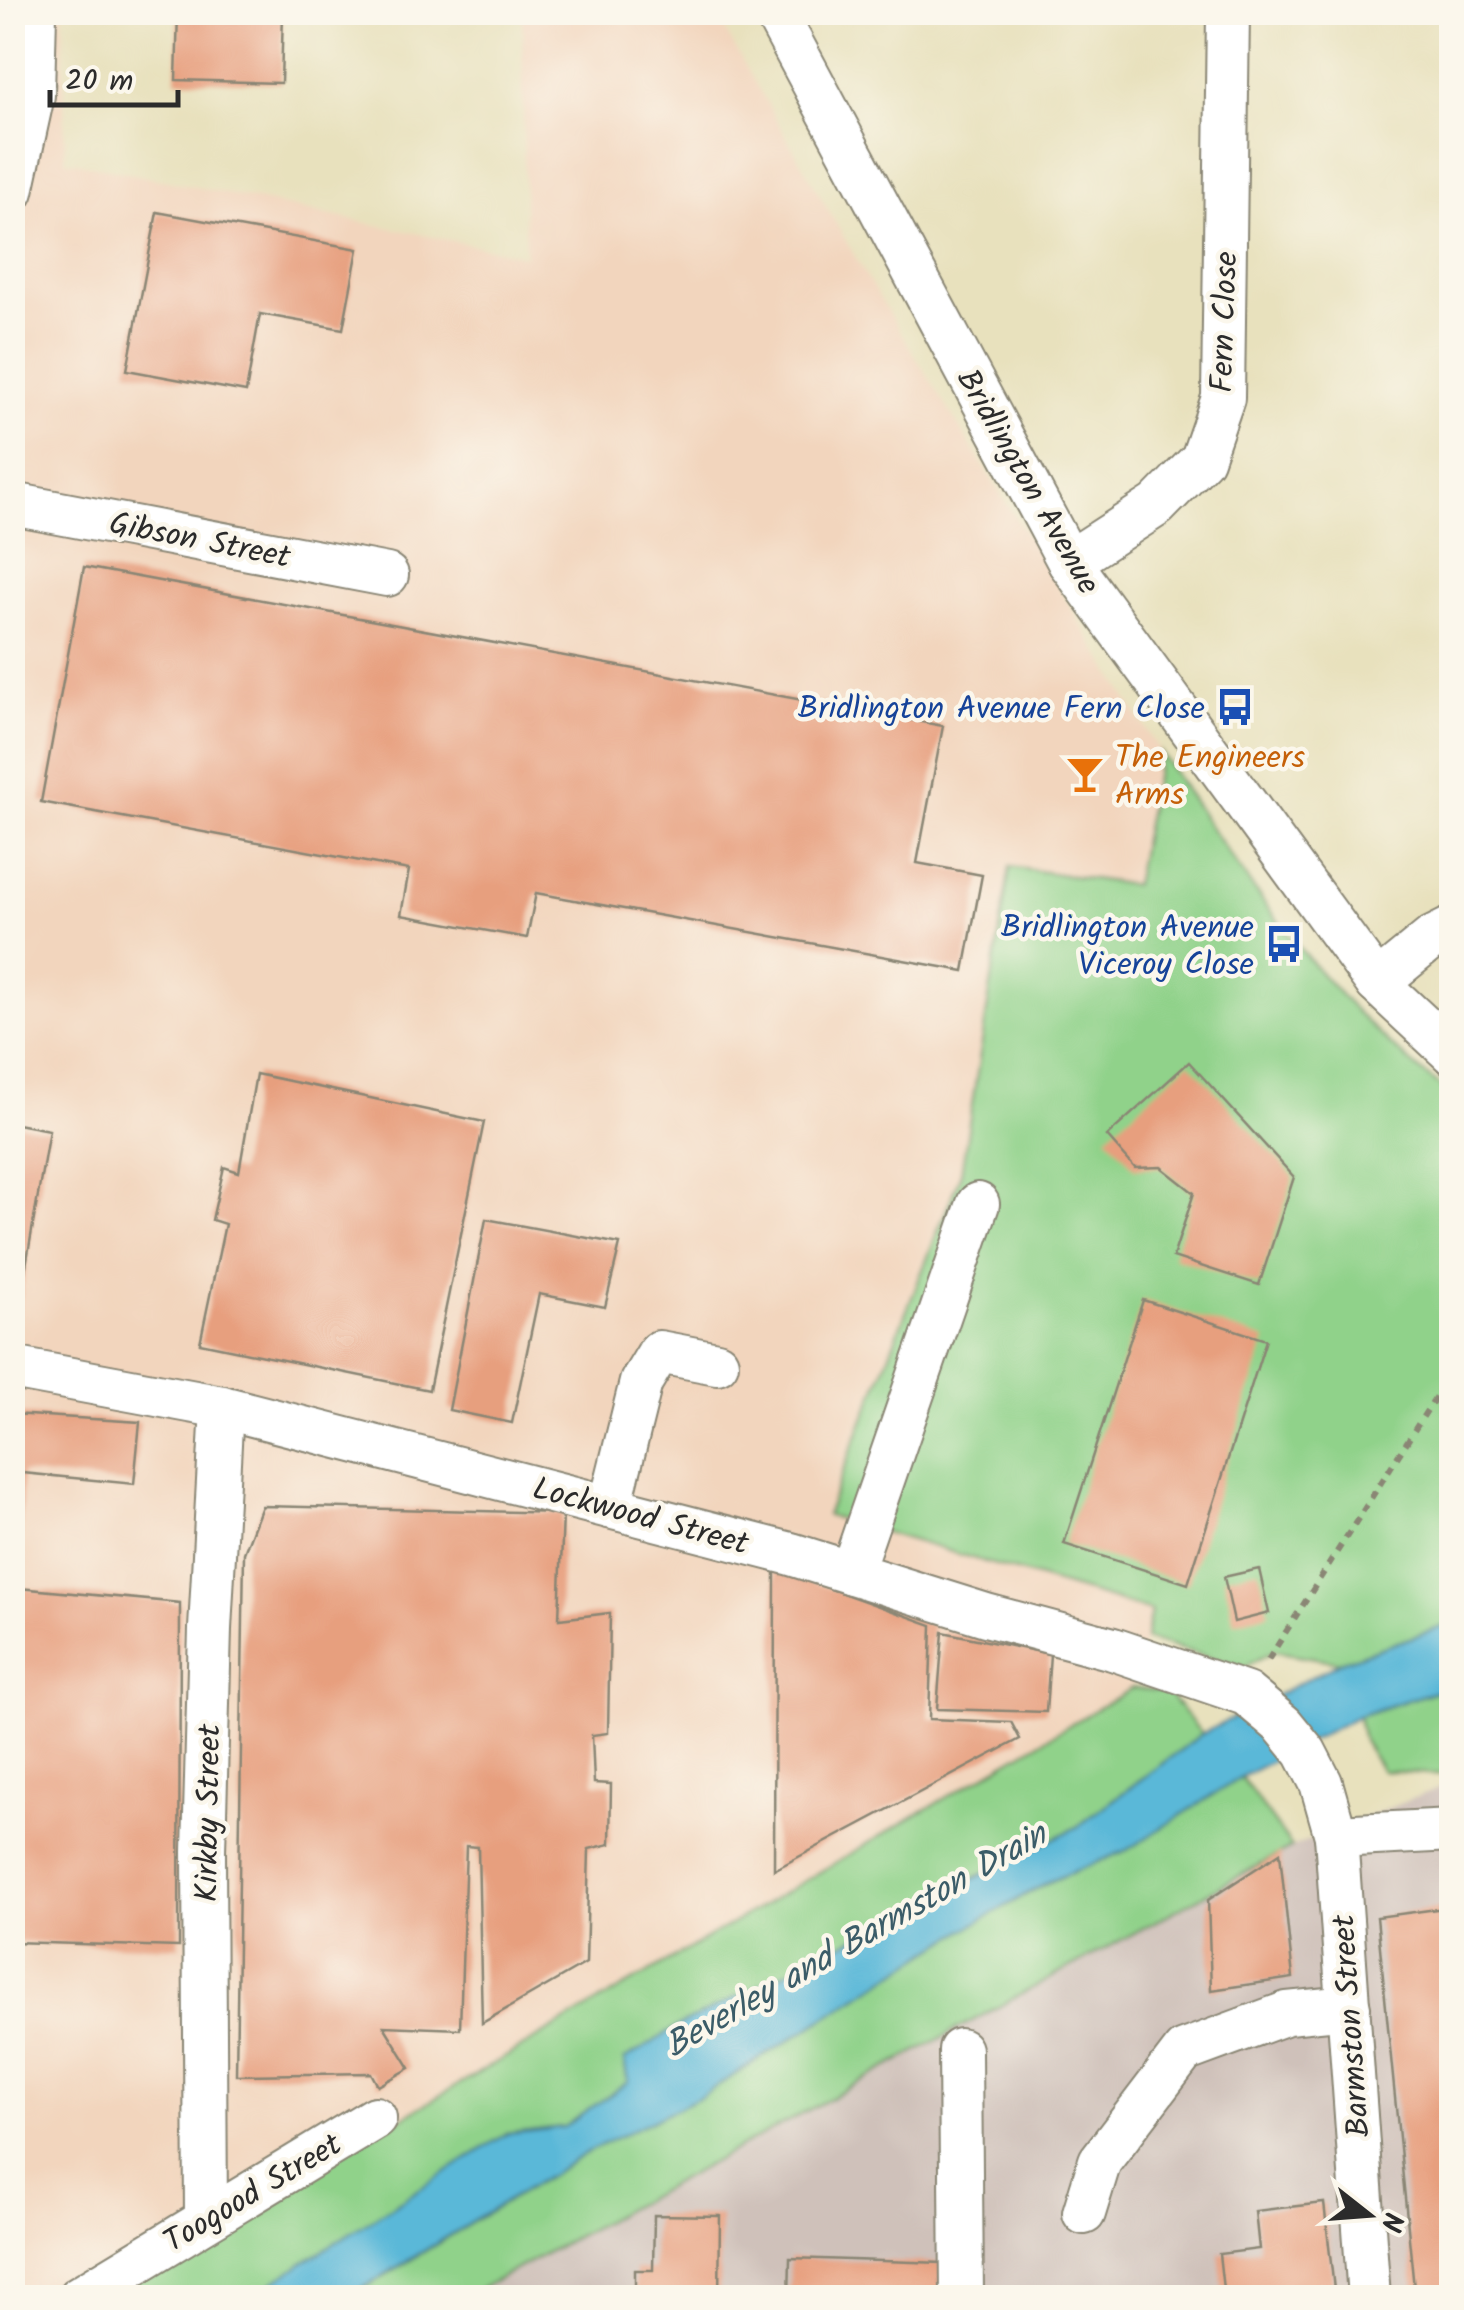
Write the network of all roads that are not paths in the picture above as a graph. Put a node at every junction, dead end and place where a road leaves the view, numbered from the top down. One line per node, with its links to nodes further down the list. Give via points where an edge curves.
1 (35, 12): 4 (street, via 33,94)
2 (1228, 12): 6 (street, Fern Close, via 1223,398 1202,459 1157,505)
3 (777, 13): 6 (street, Bridlington Avenue)
4 (12, 190)
5 (12, 504): 7 (street, Gibson Street)
6 (1069, 562): 9 (street, Bridlington Avenue)
7 (387, 575)
8 (1452, 928): 9 (street)
9 (1378, 983): 10 (street, Bridlington Avenue)
10 (1452, 1052)
11 (978, 1204): 16 (street)
12 (717, 1362): 15 (street, via 659,1352 641,1382)
13 (12, 1368): 14 (street, Lockwood Street)
14 (222, 1407): 15 (street, Lockwood Street); 24 (street, Kirkby Street, via 204,1833)
15 (610, 1506): 16 (street, Lockwood Street)
16 (852, 1573): 17 (street, Lockwood Street, via 1113,1648)
17 (1252, 1698): 18 (street, Barmston Street, via 1305,1752)
18 (1334, 1826): 19 (street); 20 (street, Barmston Street)
19 (1452, 1830)
20 (1349, 2007): 23 (street, via 1287,2014 1184,2051 1100,2161); 27 (street, Barmston Street)
21 (960, 2050): 26 (street)
22 (376, 2118): 24 (street, Toogood Street)
23 (1084, 2213)
24 (206, 2220): 25 (street, Toogood Street)
25 (78, 2298)
26 (962, 2298)
27 (1369, 2298)

